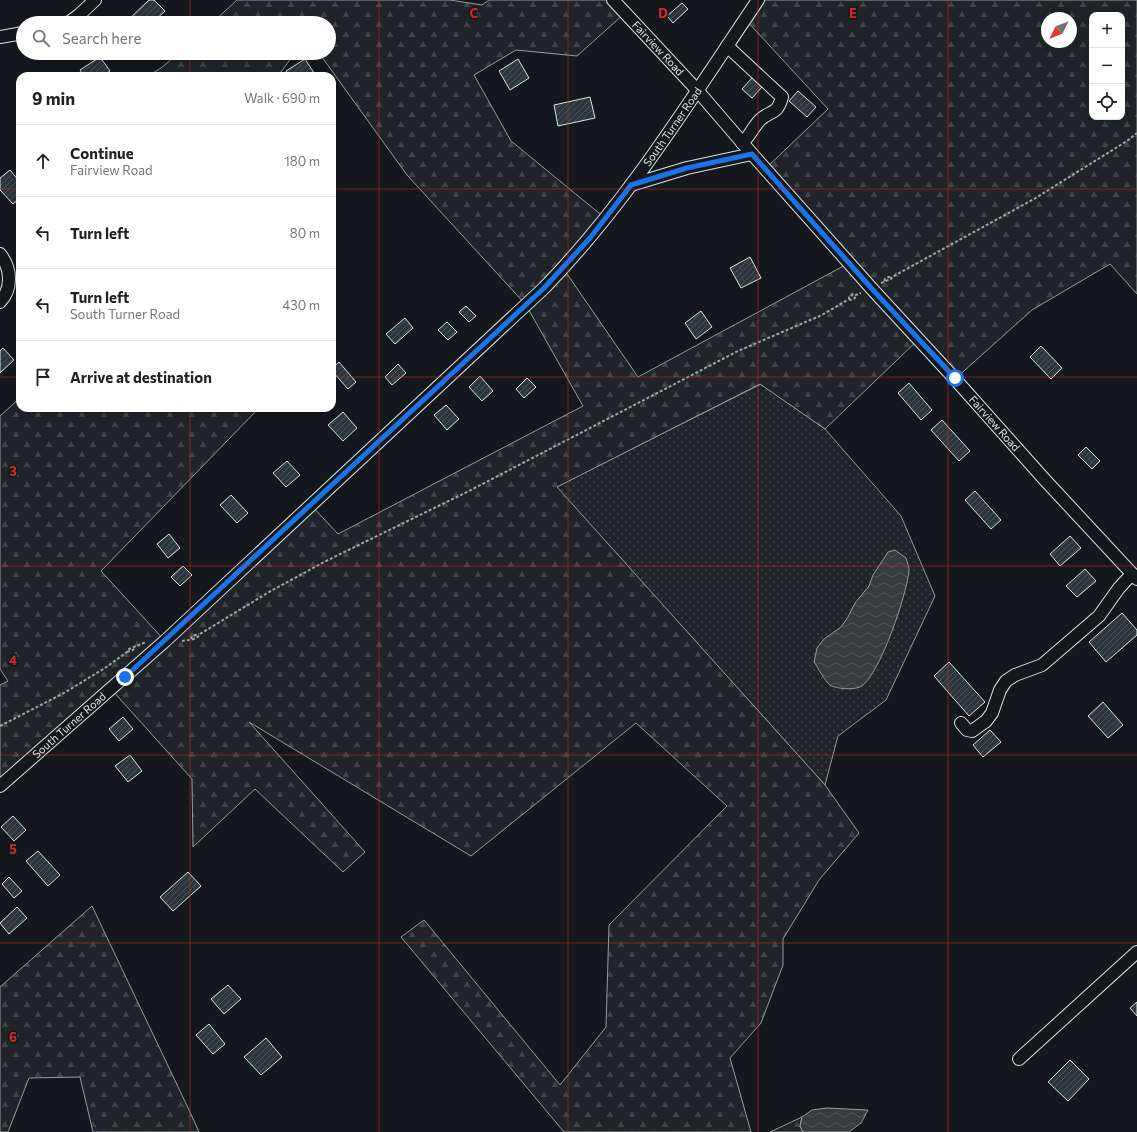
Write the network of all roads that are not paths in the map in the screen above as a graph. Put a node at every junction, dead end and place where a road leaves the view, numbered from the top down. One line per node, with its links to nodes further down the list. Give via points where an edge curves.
1 (95, 0): 4 (street)
2 (613, 0): 8 (street, Fairview Road)
3 (758, 0): 7 (street, South Turner Road)
4 (77, 16)
5 (16, 34): 6 (street)
6 (0, 37)
7 (727, 46): 8 (street, South Turner Road); 9 (street, via 782,97 780,106 761,119)
8 (697, 90): 9 (street, Fairview Road); 11 (street, South Turner Road)
9 (742, 144): 10 (street, Fairview Road)
10 (752, 154): 11 (street, via 687,168); 14 (street, Fairview Road)
11 (631, 185): 16 (street, South Turner Road, via 590,238 544,288 165,641)
12 (0, 254): 13 (street, via 6,264 9,282)
13 (0, 302)
14 (1135, 577): 15 (street, via 1119,588 1099,616 1042,665 1006,681 986,721 972,731 967,730)
15 (961, 723)
16 (0, 786)
17 (1137, 952): 18 (street)
18 (1019, 1058)

